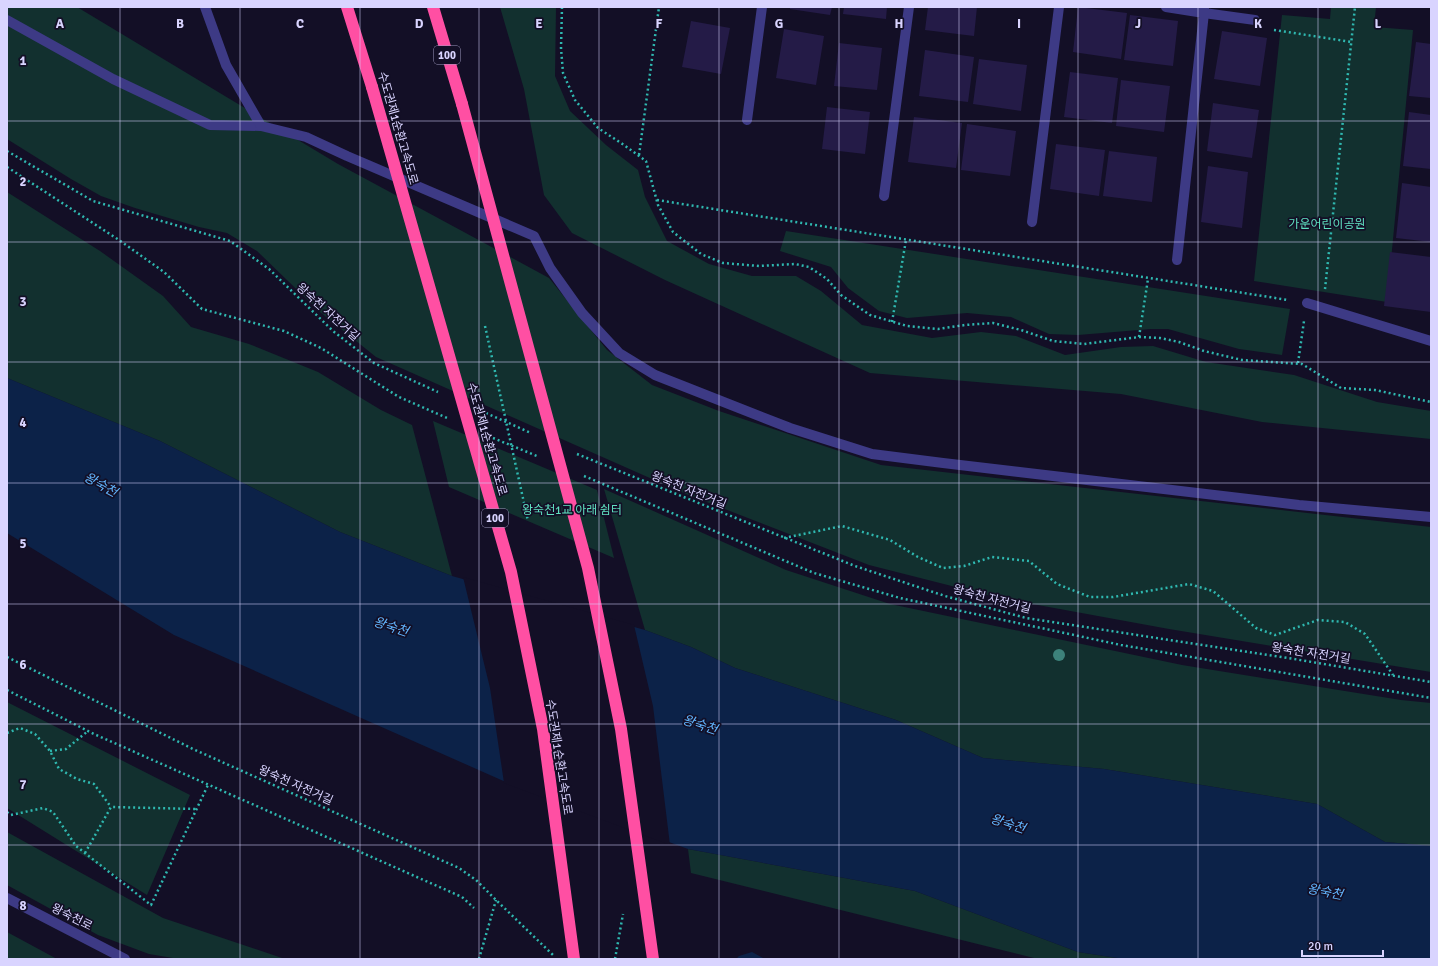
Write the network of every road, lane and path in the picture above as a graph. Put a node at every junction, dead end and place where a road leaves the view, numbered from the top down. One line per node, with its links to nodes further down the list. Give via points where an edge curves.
1 (205, 7): 17 (street, via 226,66)
2 (346, 7): 67 (highway, 수도권제1순환고속도로 / 100, bridge, via 372,87 510,572 542,729)
3 (433, 7): 69 (highway, 100, bridge, via 462,104 588,568 621,729)
4 (562, 7): 19 (path, via 563,73 574,100 598,128)
5 (659, 7): 19 (path)
6 (762, 7): 16 (street)
7 (909, 7): 21 (street)
8 (1059, 7): 23 (street)
9 (1166, 7): 11 (street)
10 (1355, 7): 15 (path)
11 (1204, 10): 13 (street); 25 (street)
12 (7, 20): 17 (street, via 113,79 210,125)
13 (1255, 20)
14 (1274, 30): 15 (path)
15 (1352, 42): 27 (path, via 1325,293)
16 (747, 120)
17 (262, 126): 44 (street, via 306,136 534,236 550,268 582,313 619,353 655,375 790,428 872,454 1299,505)
18 (7, 151): 33 (path, 왕숙천 자전거길, via 92,201 230,241 269,269 333,332 374,363)
19 (639, 155): 22 (path, via 646,161)
20 (7, 167): 36 (path, via 164,272 202,309 284,331 320,348 399,397)
21 (884, 196)
22 (657, 200): 24 (path); 28 (path, via 673,232 701,254 723,263 759,266 795,264 809,267 827,279 841,295 870,315)
23 (1032, 222)
24 (906, 240): 26 (path); 28 (path)
25 (1177, 260)
26 (1148, 279): 27 (path); 30 (path)
27 (1307, 303): 31 (street); 32 (path)
28 (892, 322): 30 (path, via 938,329 993,323 1053,341 1084,344)
29 (485, 326): 37 (path)
30 (1139, 337): 32 (path, via 1179,342 1242,360)
31 (1431, 342)
32 (1298, 363): 34 (path, via 1341,388 1375,390)
33 (444, 394)
34 (1431, 402)
35 (485, 413): 37 (path)
36 (448, 418)
37 (506, 422): 38 (path); 40 (path)
38 (534, 435)
39 (490, 436): 40 (path)
40 (511, 445): 42 (path); 45 (path)
41 (575, 454): 46 (path, 왕숙천 자전거길)
42 (540, 457)
43 (582, 475): 51 (path, via 814,573 900,598 1121,645)
44 (1431, 517)
45 (528, 521)
46 (784, 538): 48 (path, 왕숙천 자전거길, via 855,566 945,596 1026,618); 48 (path, via 842,526 890,540 943,568 964,566 992,557 1029,561 1056,584 1090,598 1113,598 1188,584 1213,591 1256,628 1275,635 1318,620 1345,622 1365,634)
47 (7, 657): 61 (path, 왕숙천 자전거길, via 193,750 459,868 476,880)
48 (1393, 676): 49 (path, 왕숙천 자전거길)
49 (1431, 682)
50 (7, 690): 52 (path)
51 (1431, 698)
52 (88, 731): 54 (path, via 66,750); 55 (path)
53 (7, 734): 54 (path, via 20,728 35,734)
54 (50, 751): 56 (path, via 59,769 76,779 94,784)
55 (208, 785): 57 (path); 62 (path, via 462,898)
56 (111, 807): 57 (path); 59 (path)
57 (196, 809): 59 (path, via 150,905)
58 (7, 812): 59 (path, via 11,815 43,808 53,812 76,846)
59 (85, 853)
60 (7, 898): 64 (street, 왕숙천로)
61 (496, 900): 65 (path); 66 (path, 왕숙천 자전거길)
62 (474, 908)
63 (623, 914): 68 (path)
64 (125, 959)
65 (479, 959)
66 (556, 959)
67 (574, 959)
68 (615, 959)
69 (653, 959)

